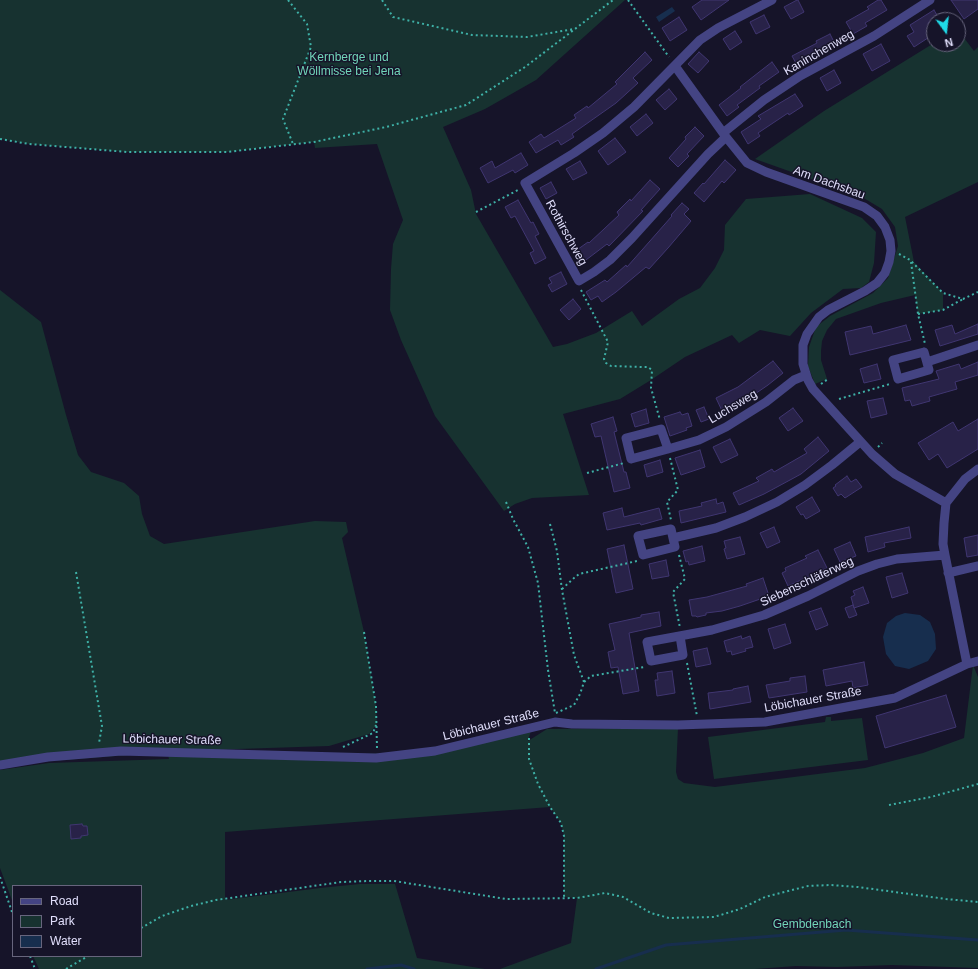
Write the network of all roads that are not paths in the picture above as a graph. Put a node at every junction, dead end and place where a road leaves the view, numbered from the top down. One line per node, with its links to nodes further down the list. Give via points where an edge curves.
1 (772, 0): 3 (street, via 700,40)
2 (930, 0): 4 (street, Kaninchenweg, via 874,36 800,76 764,100)
3 (675, 66): 4 (street, Am Dachsbau); 4 (street, Rothirschweg, via 634,107 603,132 525,183 579,281 594,272 632,238)
4 (725, 135): 7 (street, Am Dachsbau, via 746,163 754,168 864,207 877,216 890,240 889,262 877,283 828,310 819,317 807,334 802,354)
5 (978, 345): 6 (street)
6 (926, 357): 6 (street, via 929,370 898,379 893,360)
7 (806, 375): 8 (street, Am Dachsbau, via 813,388); 9 (street, Luchsweg, via 794,380 766,402 726,427 699,440)
8 (860, 442): 11 (street, Am Dachsbau, via 895,474); 12 (street, via 805,485 777,502 716,528)
9 (668, 449): 9 (street, Luchsweg, via 661,429 626,438 632,458)
10 (978, 469): 11 (street, via 965,479)
11 (946, 503): 13 (street, via 943,544)
12 (673, 538): 12 (street, via 643,555 638,536)
13 (945, 555): 15 (street); 16 (street, Siebenschläferweg, via 897,559 877,564 858,570 764,615)
14 (978, 566): 15 (street)
15 (948, 573): 18 (street)
16 (681, 636): 16 (street, Siebenschläferweg, via 647,642 651,661 683,655)
17 (978, 660): 18 (street, Löbichauer Straße)
18 (967, 664): 19 (street, Löbichauer Straße, via 895,698 765,722 698,725 555,722 435,751 376,758 98,752)
19 (0, 765)

